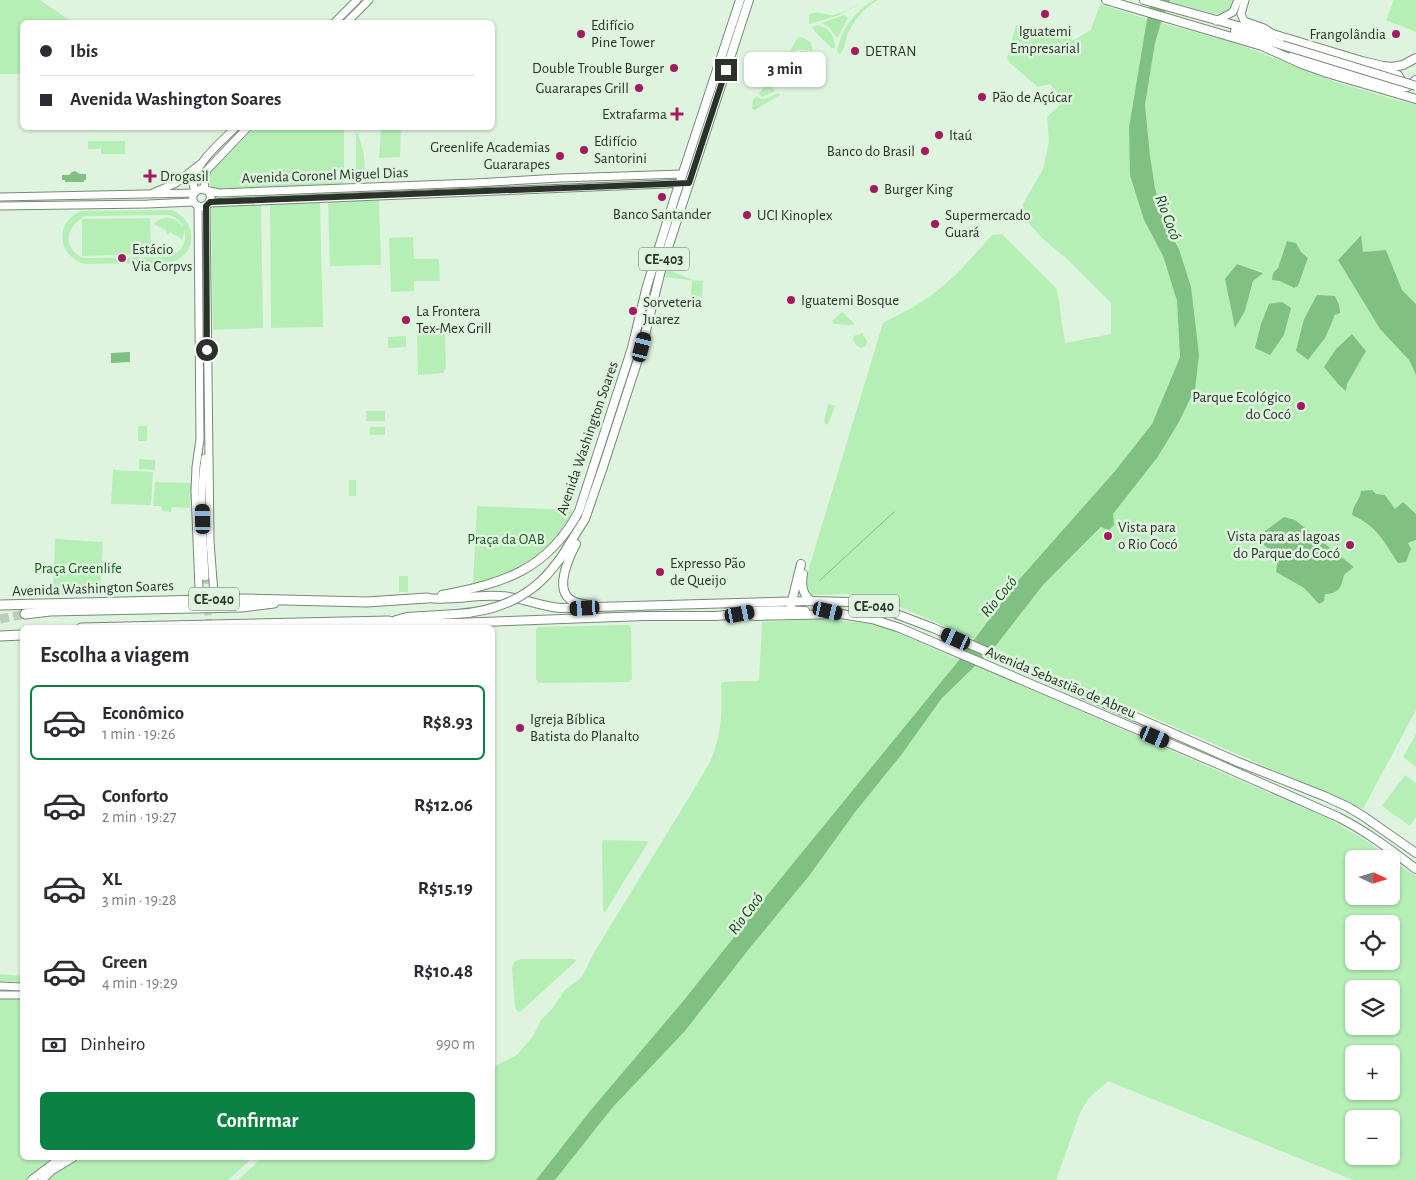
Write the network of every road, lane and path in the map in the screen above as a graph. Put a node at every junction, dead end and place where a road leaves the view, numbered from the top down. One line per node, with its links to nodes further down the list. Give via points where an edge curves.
1 (357, 0): 9 (main road)
2 (369, 0): 10 (main road)
3 (740, 0): 23 (main road, Avenida Washington Soares / CE-403)
4 (749, 0): 26 (main road, Avenida Washington Soares / CE-403)
5 (1106, 0): 13 (main road)
6 (1144, 0): 11 (main road)
7 (1238, 0): 11 (main road, via 1232,12)
8 (1245, 0): 12 (main road, via 1241,14 1244,22)
9 (337, 20)
10 (350, 20)
11 (1216, 21): 12 (main road); 18 (main road, bridge, via 1230,30)
12 (1272, 34): 15 (main road)
13 (1262, 46): 16 (main road); 19 (main road, via 1327,73)
14 (1416, 58): 15 (main road, via 1408,64 1392,66)
15 (1362, 61): 16 (main road, via 1367,66 1398,75 1400,82)
16 (1353, 74): 17 (main road, via 1396,88 1407,87)
17 (1416, 80)
18 (1416, 86)
19 (1416, 99)
20 (233, 130): 22 (main road)
21 (245, 130): 28 (main road, via 207,170 204,179)
22 (203, 161): 29 (main road, via 196,172); 30 (main road, via 176,183)
23 (682, 174): 24 (main road, Avenida Coronel Miguel Dias); 25 (main road, Avenida Washington Soares / CE-403)
24 (531, 180): 27 (main road); 28 (main road, Avenida Coronel Miguel Dias, via 216,193)
25 (680, 183): 26 (main road, Avenida Coronel Miguel Dias); 27 (main road, Avenida Coronel Miguel Dias); 40 (main road, Avenida Washington Soares / CE-403, via 647,286 632,348 573,521 558,542 532,566 519,573 504,580)
26 (689, 183): 37 (main road, Avenida Washington Soares / CE-403, via 636,363)
27 (531, 189): 33 (main road, Avenida Coronel Miguel Dias)
28 (207, 190): 29 (main road); 33 (main road, via 211,197)
29 (194, 192): 30 (main road); 32 (main road)
30 (148, 195): 31 (main road)
31 (0, 197)
32 (195, 204): 33 (main road, via 202,207); 34 (main road); 35 (main road)
33 (208, 204): 35 (main road)
34 (0, 206)
35 (204, 405): 36 (main road); 41 (main road, via 195,491 199,588)
36 (208, 442): 39 (main road, via 202,485); 42 (main road, via 210,541 214,594)
37 (585, 519): 50 (main road, via 563,584 572,601); 57 (main road, Avenida Washington Soares / CE-403, bridge, via 545,577 514,600 490,609 406,618)
38 (802, 567): 44 (main road, via 803,590); 45 (main road, via 789,594); 49 (main road)
39 (205, 577)
40 (428, 598): 43 (highway, Avenida Washington Soares / CE-040, via 353,602); 50 (main road, Avenida Washington Soares / CE-040, via 499,596 556,608)
41 (193, 599): 42 (highway, Avenida Washington Soares / CE-040); 46 (highway, Avenida Washington Soares / CE-040)
42 (219, 599): 43 (highway, Avenida Washington Soares / CE-040)
43 (291, 599): 51 (highway, via 242,607)
44 (811, 601): 49 (main road, Avenida Sebastião de Abreu / CE-040); 64 (main road, Avenida Sebastião de Abreu / CE-040, via 849,602 883,608)
45 (778, 602): 48 (main road, Avenida Sebastião de Abreu / CE-040); 49 (main road, Avenida Sebastião de Abreu / CE-040)
46 (0, 605)
47 (645, 606): 48 (main road, Avenida Sebastião de Abreu / CE-040); 50 (main road, Avenida Sebastião de Abreu / CE-040); 54 (main road)
48 (676, 606): 55 (main road)
49 (794, 606): 52 (main road); 53 (main road)
50 (592, 607)
51 (25, 614)
52 (740, 614): 53 (main road, Avenida Sebastião de Abreu / CE-040); 55 (main road, Avenida Sebastião de Abreu / CE-040)
53 (841, 614): 63 (main road, Avenida Sebastião de Abreu / CE-040, via 880,621 936,643)
54 (645, 616): 55 (main road, Avenida Sebastião de Abreu / CE-040); 56 (main road, Avenida Sebastião de Abreu / CE-040)
55 (674, 616)
56 (531, 621): 57 (main road, Avenida Washington Soares / CE-040)
57 (386, 624): 58 (highway, Avenida Washington Soares / CE-040)
58 (313, 625)
59 (20, 630): 60 (highway)
60 (0, 631)
61 (20, 635): 62 (highway)
62 (0, 636)
63 (1218, 764): 64 (main road, via 1243,770); 66 (main road, Avenida Sebastião de Abreu / CE-040)
64 (1250, 767): 65 (main road, Avenida Sebastião de Abreu / CE-040)
65 (1288, 783): 66 (main road, via 1270,778 1264,780); 67 (main road, Avenida Sebastião de Abreu / CE-040, via 1324,796 1363,816)
66 (1265, 784): 68 (main road, Avenida Sebastião de Abreu / CE-040, via 1358,827)
67 (1416, 853)
68 (1416, 869)
69 (0, 986): 70 (main road)
70 (20, 986)
71 (0, 995): 72 (main road)
72 (20, 995)
73 (57, 1160): 75 (main road)
74 (70, 1160): 76 (main road)
75 (31, 1180)
76 (42, 1180)

